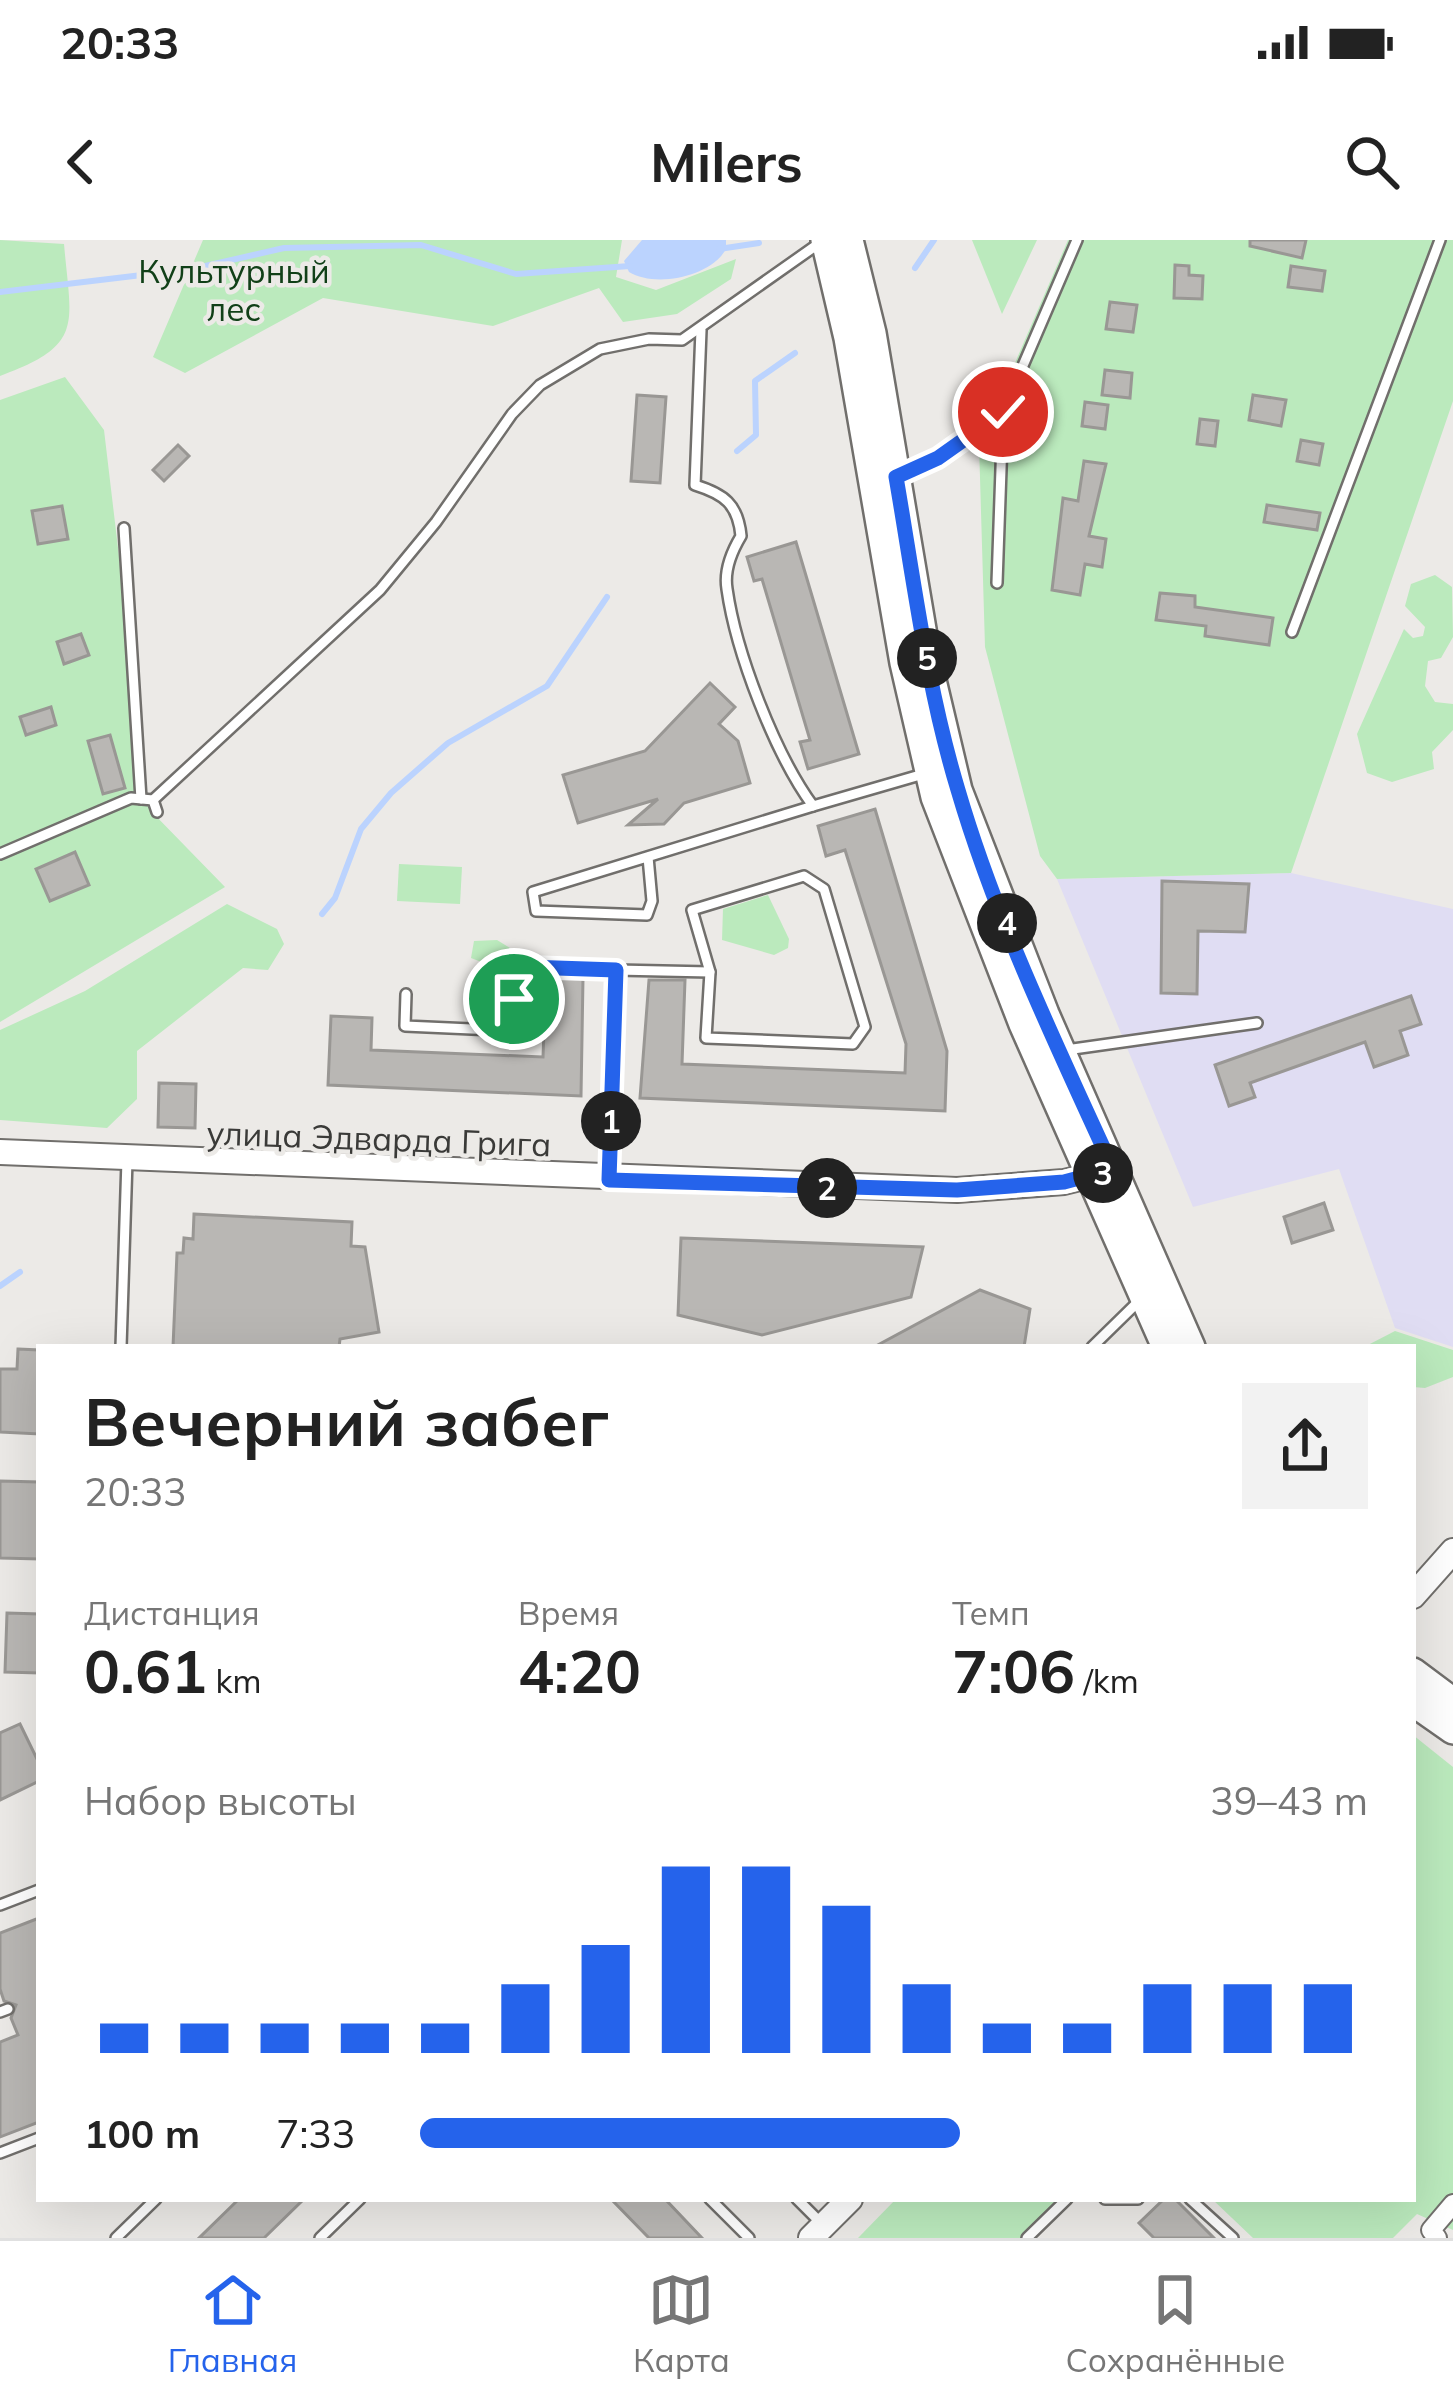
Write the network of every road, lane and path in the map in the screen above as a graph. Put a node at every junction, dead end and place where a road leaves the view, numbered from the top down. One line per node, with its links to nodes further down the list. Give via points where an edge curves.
1 (824, 240): 5 (lane); 11 (main road)
2 (849, 240): 7 (main road)
3 (1077, 240): 6 (lane)
4 (1440, 240): 10 (lane)
5 (701, 330): 12 (lane, via 682,340 600,349 540,385 380,590); 13 (lane, via 695,485 736,508 741,536 725,586 768,725)
6 (1003, 412): 7 (lane); 9 (lane)
7 (896, 477): 20 (main road, via 958,790)
8 (124, 528): 12 (lane)
9 (997, 583)
10 (1292, 632)
11 (928, 772): 13 (lane); 23 (main road, via 982,926)
12 (150, 804): 14 (lane)
13 (813, 806): 15 (lane)
14 (0, 854)
15 (648, 857): 15 (lane, via 533,892 536,910 647,915)
16 (616, 970): 17 (lane); 18 (lane, via 527,967 515,979 513,1031 405,1026); 24 (lane)
17 (710, 972): 17 (lane, via 706,1038 853,1044 866,1028 824,889 804,876 692,910)
18 (406, 994)
19 (1257, 1023): 20 (lane)
20 (1061, 1052): 23 (main road)
21 (0, 1152): 22 (street, улица Эдварда Грига)
22 (127, 1160): 24 (street, улица Эдварда Грига); 26 (lane)
23 (1102, 1173): 24 (street, улица Эдварда Грига, via 957,1190); 25 (main road); 29 (main road)
24 (609, 1180)
25 (1143, 1297): 27 (lane); 28 (main road)
26 (121, 1344)
27 (1095, 1344)
28 (1165, 1344)
29 (1189, 1344)
30 (1453, 1551): 31 (street)
31 (1416, 1593)
32 (1416, 1674): 33 (main road)
33 (1453, 1702)
34 (1416, 1704): 35 (main road)
35 (1453, 1730)
36 (36, 1891): 37 (lane)
37 (0, 1905)
38 (36, 2139): 39 (lane)
39 (0, 2153)
40 (153, 2202): 50 (lane)
41 (357, 2202): 51 (lane)
42 (713, 2202): 52 (lane)
43 (799, 2202): 48 (lane)
44 (847, 2202): 48 (street)
45 (1064, 2202): 53 (lane)
46 (1193, 2202): 54 (lane)
47 (1453, 2204): 49 (street)
48 (818, 2232)
49 (1430, 2235)
50 (116, 2238)
51 (320, 2238)
52 (748, 2238)
53 (1028, 2238)
54 (1232, 2238)

